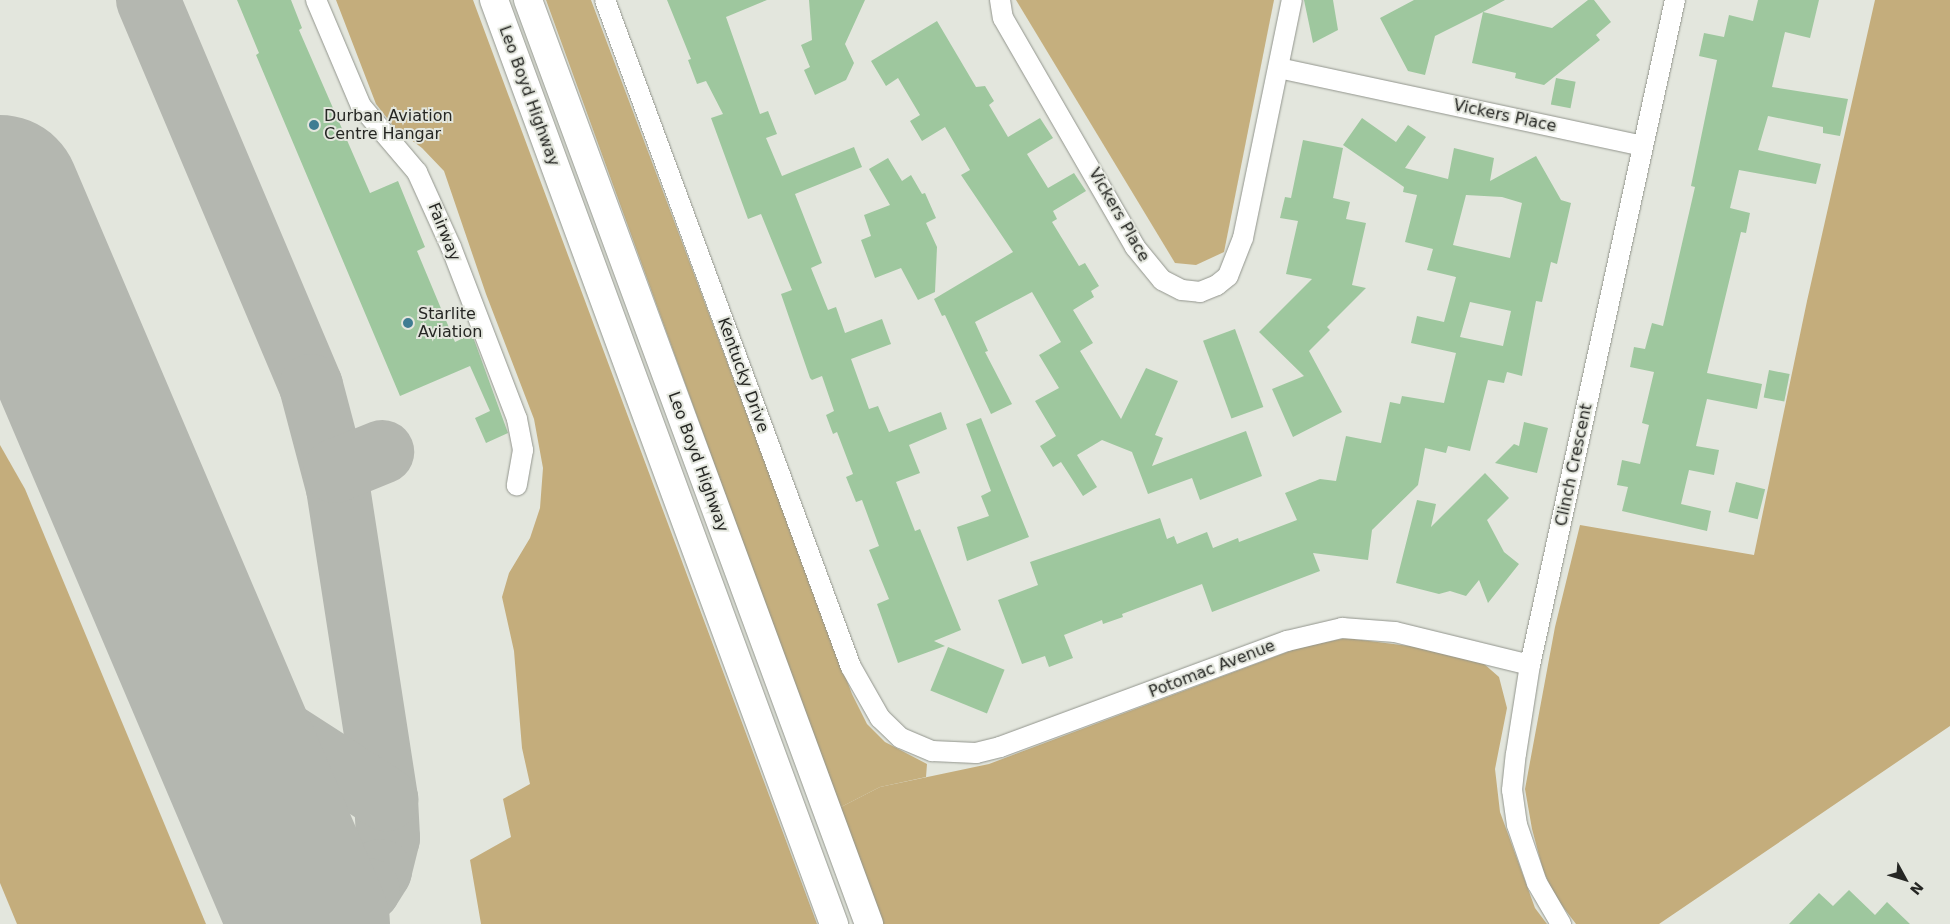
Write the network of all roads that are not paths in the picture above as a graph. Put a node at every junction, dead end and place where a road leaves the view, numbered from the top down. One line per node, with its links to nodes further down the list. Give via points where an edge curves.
1 (316, 0): 10 (street, Fairway, via 361,106 417,172 451,247 517,419 523,450)
2 (494, 0): 13 (highway, Leo Boyd Highway)
3 (528, 0): 14 (highway, Leo Boyd Highway)
4 (605, 0): 12 (street, Kentucky Drive, via 851,667 876,711)
5 (1000, 0): 8 (street, Vickers Place, via 1003,18 1135,247 1152,271 1182,290 1200,292 1217,285 1228,276 1236,258)
6 (1292, 0): 8 (street, Vickers Place)
7 (1675, 0): 9 (street, Clinch Crescent)
8 (1279, 68): 9 (street, Vickers Place)
9 (1643, 146): 11 (street, Clinch Crescent)
10 (517, 485)
11 (1530, 665): 12 (street, Potomac Avenue, via 1395,632 1342,628 1287,640 1000,747 976,753 932,751); 15 (street, Clinch Crescent, via 1512,790 1524,850 1537,883)
12 (901, 738)
13 (834, 924)
14 (869, 924)
15 (1561, 924)

